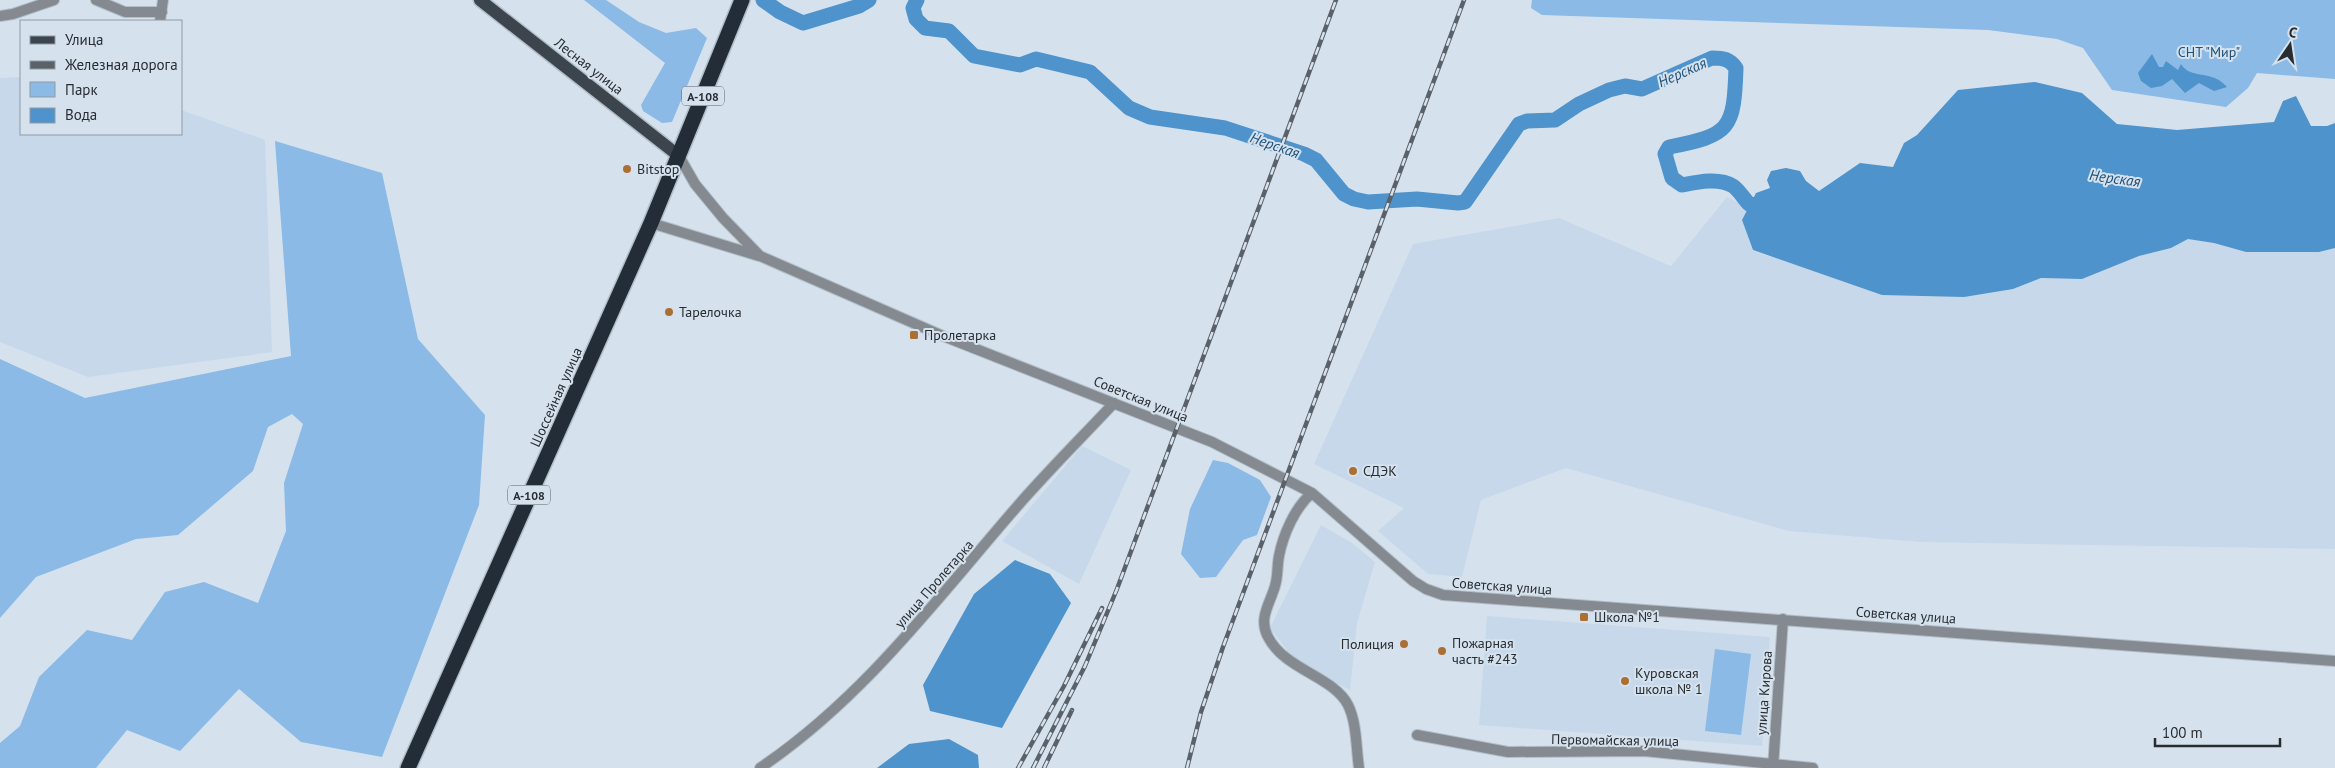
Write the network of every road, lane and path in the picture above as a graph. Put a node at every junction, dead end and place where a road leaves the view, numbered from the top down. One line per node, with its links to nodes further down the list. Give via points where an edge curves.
1 (54, 0): 6 (street)
2 (96, 0): 7 (street, via 125,12)
3 (163, 0): 7 (street)
4 (480, 0): 8 (main road, Лесная улица)
5 (742, 0): 8 (highway, Шоссейная улица / А-108)
6 (0, 16)
7 (161, 17)
8 (679, 156): 9 (highway, Шоссейная улица / А-108); 10 (street, Советская улица, via 706,198)
9 (651, 223): 10 (street); 17 (highway, Шоссейная улица / А-108)
10 (760, 256): 11 (street, Советская улица, via 943,336)
11 (1114, 403): 12 (street, Советская улица, via 1212,442); 18 (street, улица Пролетарка, via 1022,501 905,639 848,697)
12 (1312, 493): 13 (street, Советская улица, via 1401,571 1426,589 1443,595); 19 (street, via 1296,513 1279,554 1275,588 1266,604 1264,625 1277,652 1335,691 1347,703 1353,719)
13 (1783, 619): 14 (street, Советская улица); 16 (street, улица Кирова)
14 (2335, 661)
15 (1418, 734): 16 (street, Первомайская улица, via 1508,752 1644,752)
16 (1774, 766): 20 (street, Первомайская улица)
17 (408, 768)
18 (760, 768)
19 (1359, 768)
20 (1813, 768)

